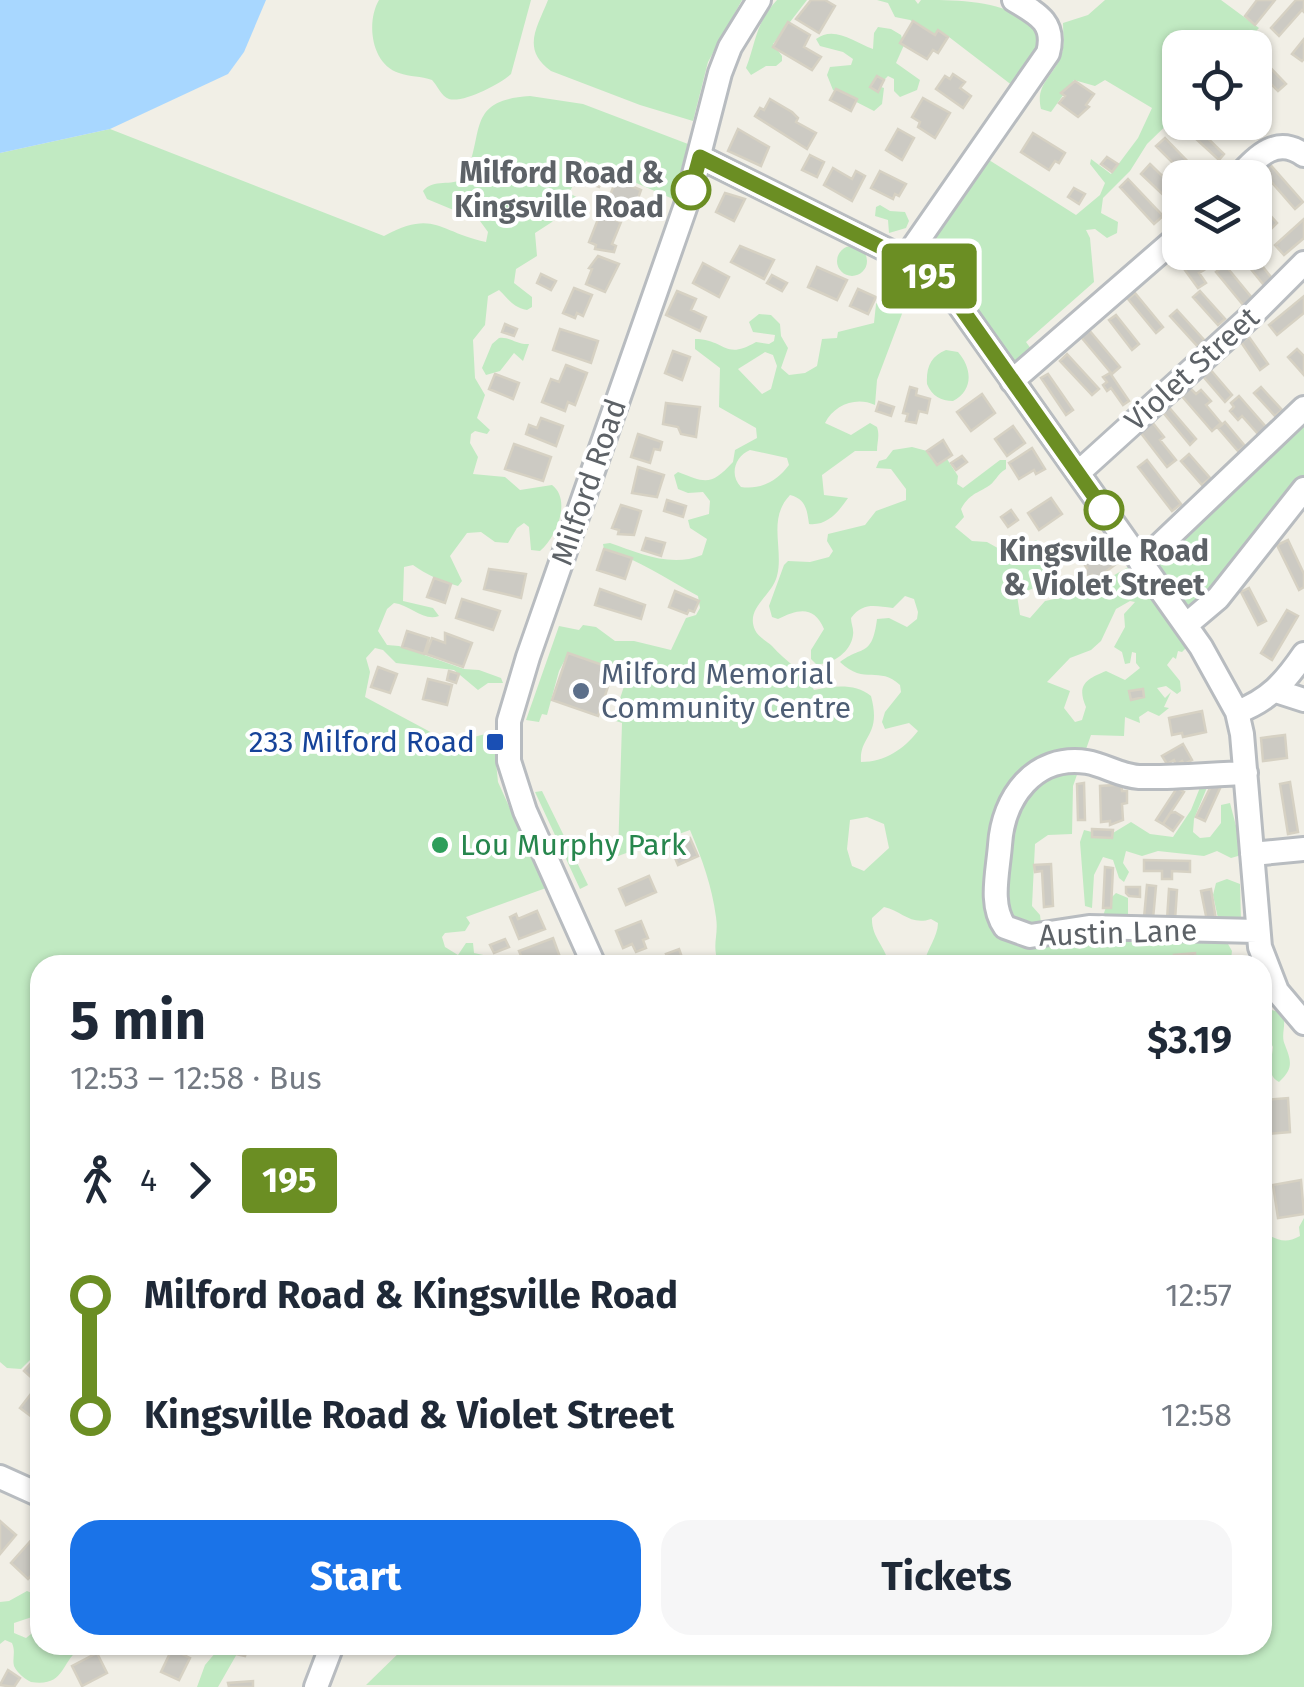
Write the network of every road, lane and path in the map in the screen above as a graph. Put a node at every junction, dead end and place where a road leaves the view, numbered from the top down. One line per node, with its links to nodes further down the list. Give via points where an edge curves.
1 (759, 0): 4 (street, Milford Road, via 723,64)
2 (1014, 0): 7 (street, via 1042,18 1050,34 1044,60)
3 (1304, 155): 5 (street, via 1287,147)
4 (700, 157): 7 (street); 23 (street, Milford Road, via 509,721 515,786)
5 (1254, 160)
6 (1162, 250): 9 (street)
7 (905, 259): 9 (street, via 951,296)
8 (1304, 263): 11 (street, Violet Street)
9 (1012, 380): 11 (street)
10 (1304, 408): 13 (street)
11 (1078, 473): 13 (street)
12 (1304, 490): 14 (street, via 1218,598)
13 (1141, 562): 14 (street)
14 (1186, 626): 18 (street)
15 (1304, 654): 16 (street)
16 (1276, 690): 17 (street); 18 (street)
17 (1304, 700)
18 (1237, 712): 19 (street)
19 (1246, 773): 21 (street); 22 (street, Austin Lane, via 1133,776 1071,761 1038,772 1018,786 1005,815 996,908 1005,928 1030,936 1088,928)
20 (1304, 849): 21 (street)
21 (1252, 854): 22 (street)
22 (1257, 931): 24 (street)
23 (590, 955)
24 (1263, 955)
25 (1272, 978): 26 (street)
26 (1304, 1024)
27 (0, 1478): 28 (street)
28 (30, 1491)
29 (328, 1655): 30 (street)
30 (316, 1687)

